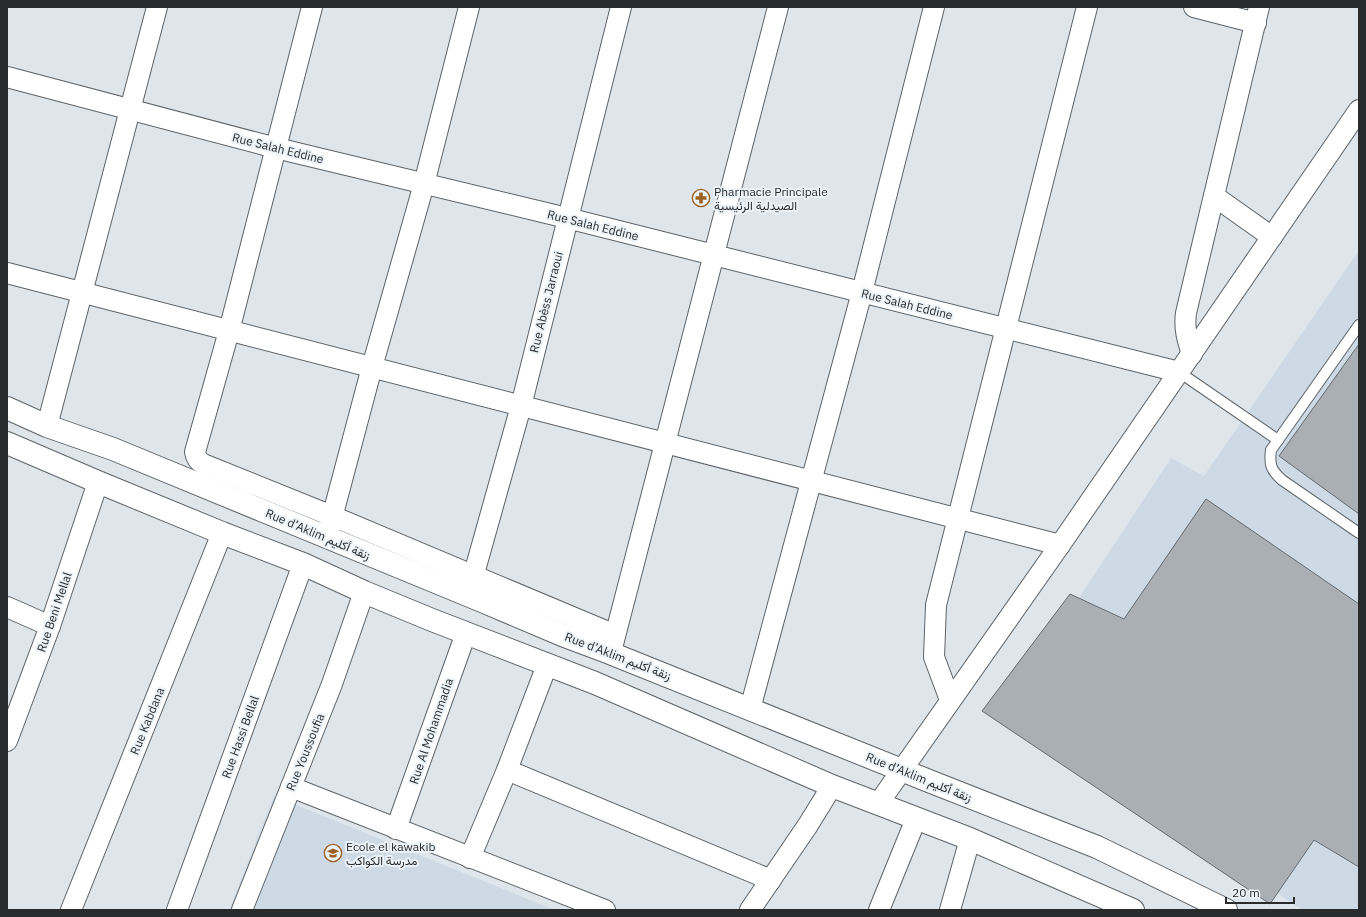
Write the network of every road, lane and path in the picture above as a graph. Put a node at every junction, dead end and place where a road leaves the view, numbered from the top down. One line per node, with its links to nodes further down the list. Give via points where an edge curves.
1 (157, 7): 11 (street)
2 (312, 7): 13 (street)
3 (469, 7): 14 (street)
4 (621, 7): 16 (street, Rue Abèss Jarraoui)
5 (778, 7): 18 (street)
6 (934, 7): 20 (street)
7 (1088, 7): 23 (street)
8 (1194, 7): 9 (street)
9 (1257, 15): 15 (street)
10 (7, 77): 11 (street, Rue Salah Eddine)
11 (131, 110): 13 (street, Rue Salah Eddine); 21 (street)
12 (1359, 110): 17 (street)
13 (276, 148): 14 (street, Rue Salah Eddine); 24 (street)
14 (424, 184): 16 (street, Rue Salah Eddine); 26 (street)
15 (1214, 196): 17 (street); 25 (street, via 1186,313 1187,341)
16 (567, 218): 18 (street, Rue Salah Eddine); 28 (street, Rue Abèss Jarraoui)
17 (1272, 237): 25 (street)
18 (714, 255): 20 (street, Rue Salah Eddine); 32 (street)
19 (7, 273): 21 (street)
20 (862, 292): 23 (street, Rue Salah Eddine); 34 (street)
21 (82, 293): 24 (street); 30 (street)
22 (1359, 325): 31 (lane)
23 (1006, 329): 27 (street, Rue Salah Eddine); 37 (street)
24 (229, 331): 26 (street); 36 (street, via 195,452 196,457 203,464)
25 (1192, 354): 27 (street)
26 (372, 367): 28 (street); 36 (street)
27 (1178, 372): 31 (lane); 41 (street)
28 (521, 406): 32 (street); 43 (street, Rue Abèss Jarraoui)
29 (7, 408): 30 (street, Rue d’Aklim زنقة أكليم)
30 (47, 426): 40 (street, Rue d’Aklim زنقة أكليم, via 113,449)
31 (1278, 440): 39 (lane, via 1271,450 1269,461 1273,472)
32 (665, 443): 34 (street); 48 (street)
33 (7, 444): 35 (street)
34 (811, 481): 37 (street); 51 (street)
35 (98, 482): 38 (street); 46 (street, Rue Beni Mellal)
36 (332, 516): 40 (street); 43 (street)
37 (958, 519): 41 (street); 50 (street, via 936,605 934,657)
38 (222, 533): 42 (street); 64 (street, Rue Kabdana)
39 (1359, 533)
40 (327, 538): 43 (street, Rue d’Aklim زنقة أكليم)
41 (1060, 545): 50 (street)
42 (304, 564): 44 (street); 65 (street, Rue Hassi Bellal)
43 (471, 586): 48 (street, Rue d’Aklim زنقة أكليم, via 562,635)
44 (364, 592): 47 (street); 56 (street, Rue Youssoufia, via 332,684)
45 (7, 607): 46 (street)
46 (50, 626): 52 (street, Rue Beni Mellal)
47 (466, 633): 49 (street); 59 (street, Rue Al Mohammadia)
48 (613, 644): 51 (street, Rue d’Aklim زنقة أكليم)
49 (547, 665): 53 (street); 55 (street, via 595,683)
50 (950, 700): 54 (street)
51 (750, 709): 54 (street, Rue d’Aklim زنقة أكليم)
52 (7, 741)
53 (507, 770): 61 (street); 62 (street)
54 (901, 770): 57 (street); 72 (street, Rue d’Aklim زنقة أكليم, via 1097,847)
55 (832, 786): 57 (street); 62 (street)
56 (291, 787): 59 (street); 66 (street, Rue Youssoufia)
57 (878, 804): 58 (street)
58 (916, 819): 60 (street); 69 (street)
59 (396, 829): 61 (street)
60 (970, 839): 63 (street); 70 (street)
61 (470, 858): 67 (street)
62 (770, 880): 68 (street)
63 (1110, 905): 71 (street)
64 (71, 910)
65 (177, 910)
66 (242, 910)
67 (605, 910)
68 (750, 910)
69 (879, 910)
70 (950, 910)
71 (1133, 910)
72 (1226, 910)

